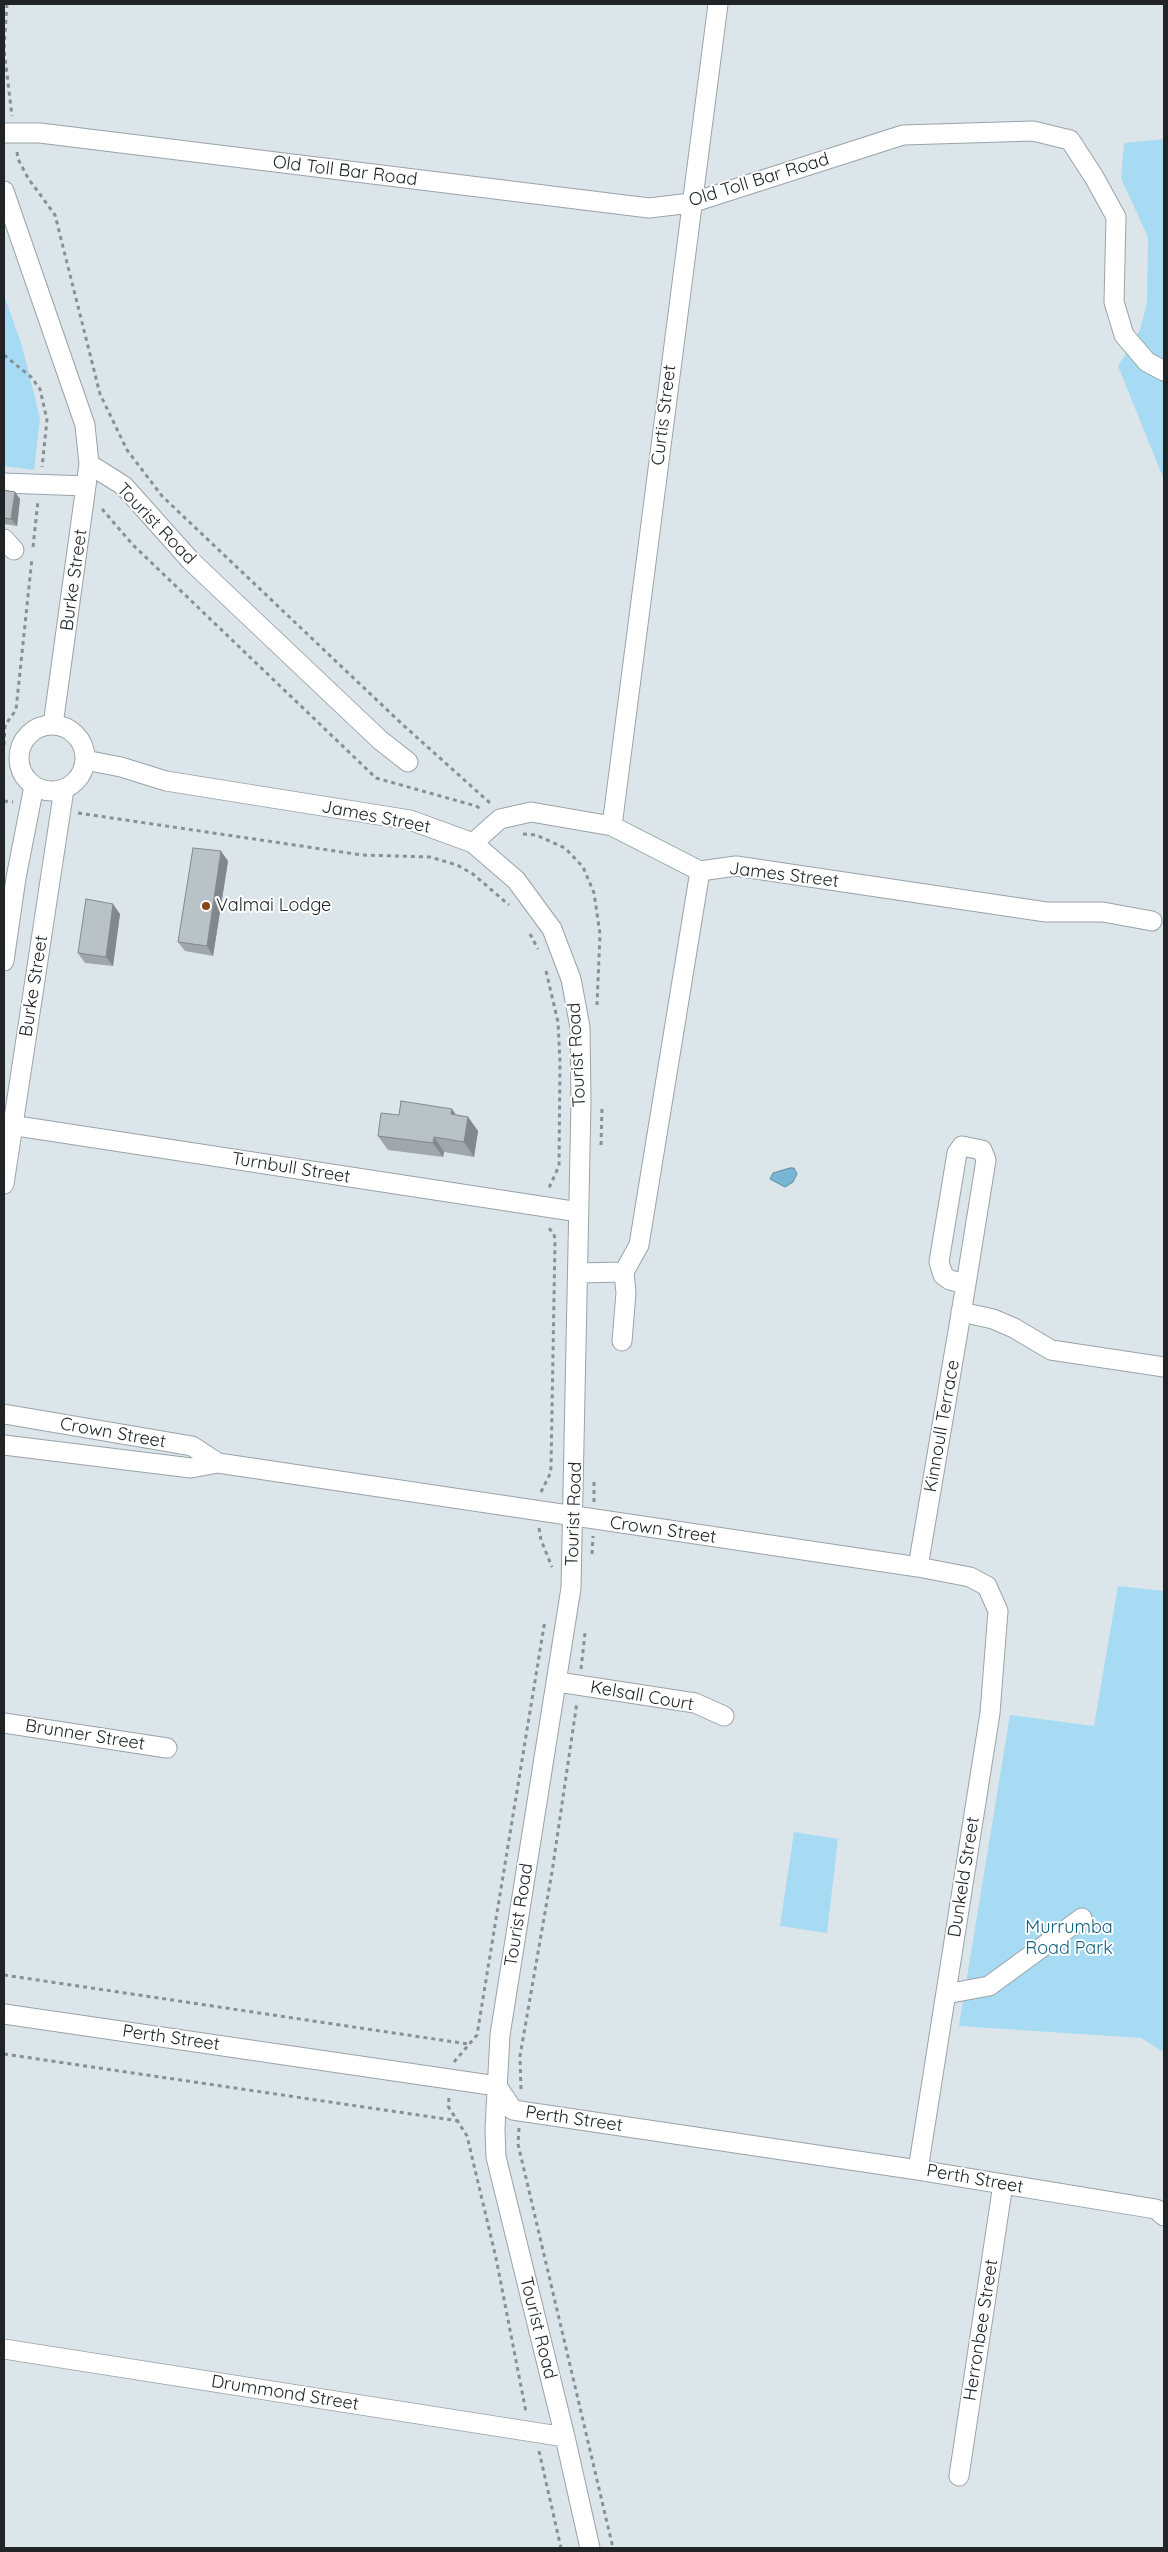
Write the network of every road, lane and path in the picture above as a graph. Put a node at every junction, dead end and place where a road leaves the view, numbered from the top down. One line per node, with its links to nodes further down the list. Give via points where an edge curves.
1 (7, 4): 3 (path, via 4,49)
2 (718, 4): 5 (street, Curtis Street)
3 (9, 132): 5 (street, Old Toll Bar Road, via 649,208); 18 (path, via 18,159 55,215 100,394 127,450 162,496 402,724)
4 (4, 191): 7 (street, via 84,425)
5 (691, 202): 6 (street, Old Toll Bar Road, via 903,135 1033,131 1070,140 1116,217 1114,302 1124,335 1147,362); 22 (street, Curtis Street)
6 (1164, 370)
7 (89, 464): 9 (street, Burke Street); 14 (street, Tourist Road, via 124,486 191,562 380,740)
8 (4, 483): 9 (street)
9 (86, 486): 11 (street, Burke Street)
10 (97, 502): 21 (path, via 133,545 376,778 476,806)
11 (53, 725): 12 (street, via 33,731); 13 (street, via 73,732 80,741)
12 (11, 756): 15 (street)
13 (85, 760): 16 (street, via 78,778); 23 (street, James Street, via 166,781 410,820)
14 (408, 762)
15 (34, 786): 16 (street); 19 (street, Burke Street)
16 (64, 789): 20 (street, Burke Street)
17 (4, 801): 19 (path)
18 (491, 803)
19 (31, 806): 29 (street, Burke Street)
20 (61, 810): 25 (path, via 362,855 430,857 472,874); 31 (street, Burke Street)
21 (483, 811)
22 (612, 826): 23 (street, via 531,812 500,818); 24 (street)
23 (473, 843): 34 (street, Tourist Road, via 516,880 552,929 572,979 580,1027)
24 (700, 871): 26 (street, James Street, via 736,866 1046,912 1103,912); 35 (street, via 639,1245)
25 (515, 912)
26 (1152, 921)
27 (526, 926): 28 (path)
28 (540, 954)
29 (4, 961)
30 (543, 963): 33 (path, via 558,1022 560,1062 559,1166 549,1186)
31 (8, 1125): 32 (street, Burke Street); 33 (street, Turnbull Street)
32 (4, 1184)
33 (547, 1207): 34 (street, Turnbull Street); 45 (path, via 548,1228 555,1241 551,1467 541,1492)
34 (579, 1212): 36 (street, Tourist Road)
35 (624, 1272): 36 (street); 39 (street, via 626,1293)
36 (578, 1273): 46 (street, Tourist Road)
37 (966, 1284): 37 (street, Kinnoull Terrace, via 986,1160 982,1150 962,1146 957,1153 939,1262 943,1275); 38 (street, Kinnoull Terrace)
38 (961, 1312): 40 (street, via 993,1319 1051,1350); 49 (street, Kinnoull Terrace)
39 (622, 1341)
40 (1164, 1367)
41 (4, 1414): 43 (street, Crown Street, via 192,1446)
42 (4, 1445): 43 (street, Crown Street, via 191,1468)
43 (218, 1463): 45 (street, Crown Street)
44 (594, 1471): 47 (path)
45 (540, 1512): 46 (street, Crown Street); 50 (path, via 539,1533)
46 (575, 1517): 47 (street, Crown Street); 53 (street, Tourist Road, via 572,1588)
47 (594, 1520): 48 (path); 49 (street, Crown Street)
48 (592, 1556)
49 (918, 1567): 51 (street, Crown Street, via 970,1577)
50 (552, 1568)
51 (987, 1586): 60 (street, Dunkeld Street, via 998,1611 990,1713)
52 (585, 1628): 54 (path)
53 (558, 1682): 54 (street, Kelsall Court); 64 (street, Tourist Road, via 500,2035)
54 (579, 1685): 55 (street, Kelsall Court, via 695,1703); 65 (path, via 552,1872 520,2056)
55 (724, 1716)
56 (4, 1723): 57 (street, Brunner Street)
57 (167, 1748)
58 (1082, 1918): 60 (street, via 990,1986)
59 (4, 1975): 62 (path)
60 (946, 1994): 67 (street, Dunkeld Street)
61 (4, 2014): 64 (street, Perth Street)
62 (468, 2044)
63 (4, 2054): 66 (path)
64 (497, 2086): 65 (street, Perth Street, via 513,2110); 71 (street, Tourist Road, via 496,2157)
65 (520, 2111): 67 (street, Perth Street); 74 (path, via 518,2144)
66 (460, 2122)
67 (918, 2170): 68 (street, Perth Street)
68 (1003, 2184): 69 (street, Perth Street); 72 (street, Herronbee Street)
69 (1160, 2212)
70 (4, 2349): 71 (street, Drummond Street)
71 (565, 2437): 73 (street, Tourist Road)
72 (959, 2476)
73 (590, 2548)
74 (613, 2548)

